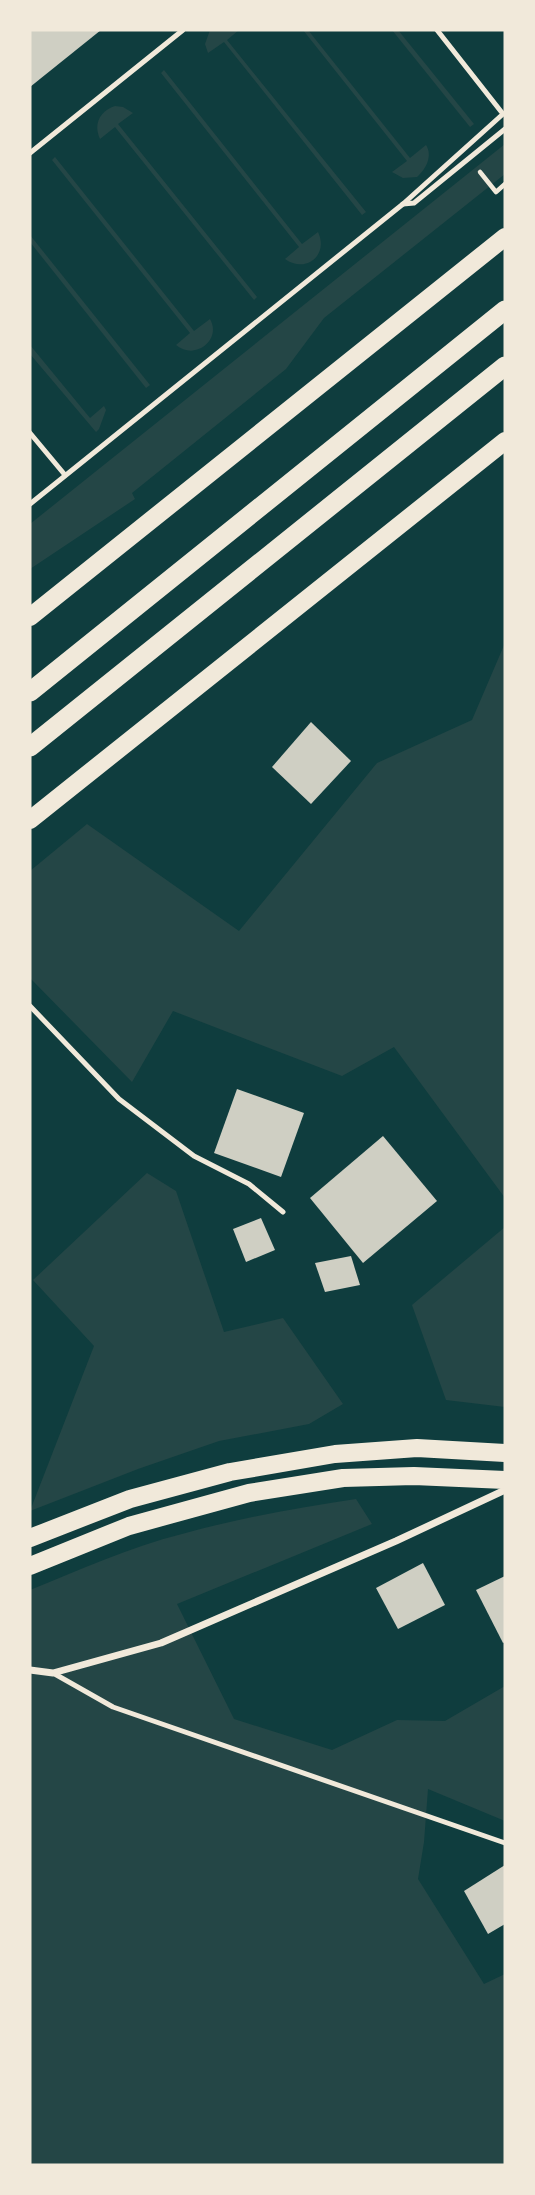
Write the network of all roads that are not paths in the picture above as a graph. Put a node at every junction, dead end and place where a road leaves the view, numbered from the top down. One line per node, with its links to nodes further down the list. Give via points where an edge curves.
1 (183, 30): 4 (lane)
2 (437, 30): 5 (lane, via 503,114)
3 (505, 129): 5 (lane, via 414,203)
4 (30, 153)
5 (403, 204): 11 (lane)
6 (505, 237): 13 (main road)
7 (505, 310): 14 (highway)
8 (505, 366): 15 (highway)
9 (30, 433): 11 (lane)
10 (505, 441): 16 (main road)
11 (65, 475): 12 (lane)
12 (30, 504)
13 (31, 615)
14 (30, 692)
15 (30, 747)
16 (30, 820)
17 (30, 1006): 18 (lane, via 119,1099 194,1156 249,1184)
18 (283, 1212)
19 (505, 1453): 22 (main road, via 416,1448 335,1454 230,1472 130,1499)
20 (505, 1480): 23 (main road, via 343,1478 249,1493 129,1526)
21 (505, 1490): 25 (street, via 161,1643)
22 (30, 1538)
23 (30, 1566)
24 (30, 1670): 25 (street)
25 (53, 1673): 26 (lane, via 113,1707)
26 (505, 1843)

